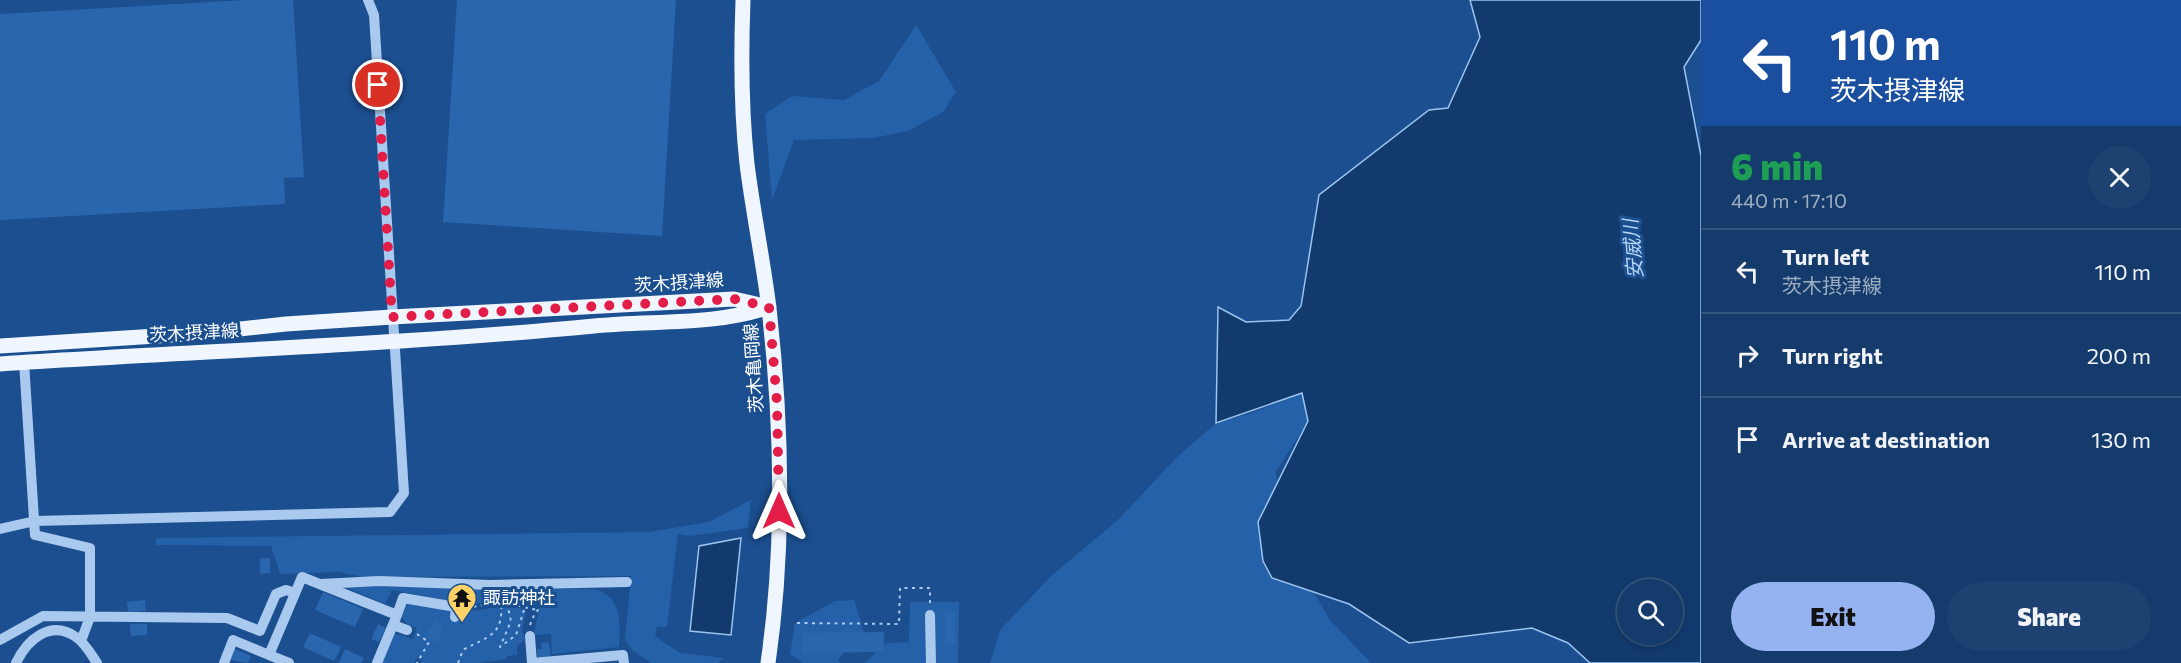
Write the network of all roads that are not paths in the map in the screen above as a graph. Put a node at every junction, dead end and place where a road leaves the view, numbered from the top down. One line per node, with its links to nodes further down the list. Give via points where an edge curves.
1 (368, 0): 4 (street, via 374,15)
2 (743, 0): 3 (main road, 茨木亀岡線, via 746,142)
3 (769, 307): 4 (main road, 茨木摂津線, via 734,299); 5 (main road, 茨木摂津線, via 740,317); 30 (main road, 茨木亀岡線, via 779,499 778,560)
4 (392, 317): 5 (street); 6 (main road, 茨木摂津線)
5 (393, 341): 7 (main road, 茨木摂津線); 9 (street, via 404,493 390,512)
6 (0, 346)
7 (24, 362): 8 (main road, 茨木摂津線); 9 (street)
8 (0, 364)
9 (35, 521): 10 (street); 15 (street, via 35,535 90,548)
10 (0, 529)
11 (620, 579): 12 (street, via 490,585 379,581)
12 (321, 584): 13 (street, via 302,577); 17 (street)
13 (296, 593): 15 (street, via 286,590 276,594 260,631 227,618); 22 (street)
14 (930, 615): 31 (street)
15 (90, 617): 20 (street, via 43,616); 21 (street)
16 (455, 617): 17 (street, via 456,607 403,598)
17 (395, 620): 18 (street); 27 (street)
18 (411, 631)
19 (530, 636): 28 (street)
20 (0, 640)
21 (81, 641): 23 (street, via 60,631 45,632 31,640); 24 (street)
22 (269, 655): 25 (street, via 233,640); 26 (street)
23 (16, 663)
24 (97, 663)
25 (224, 663)
26 (289, 663)
27 (377, 663)
28 (532, 663): 29 (street, via 623,655)
29 (624, 663)
30 (768, 663)
31 (931, 663)

